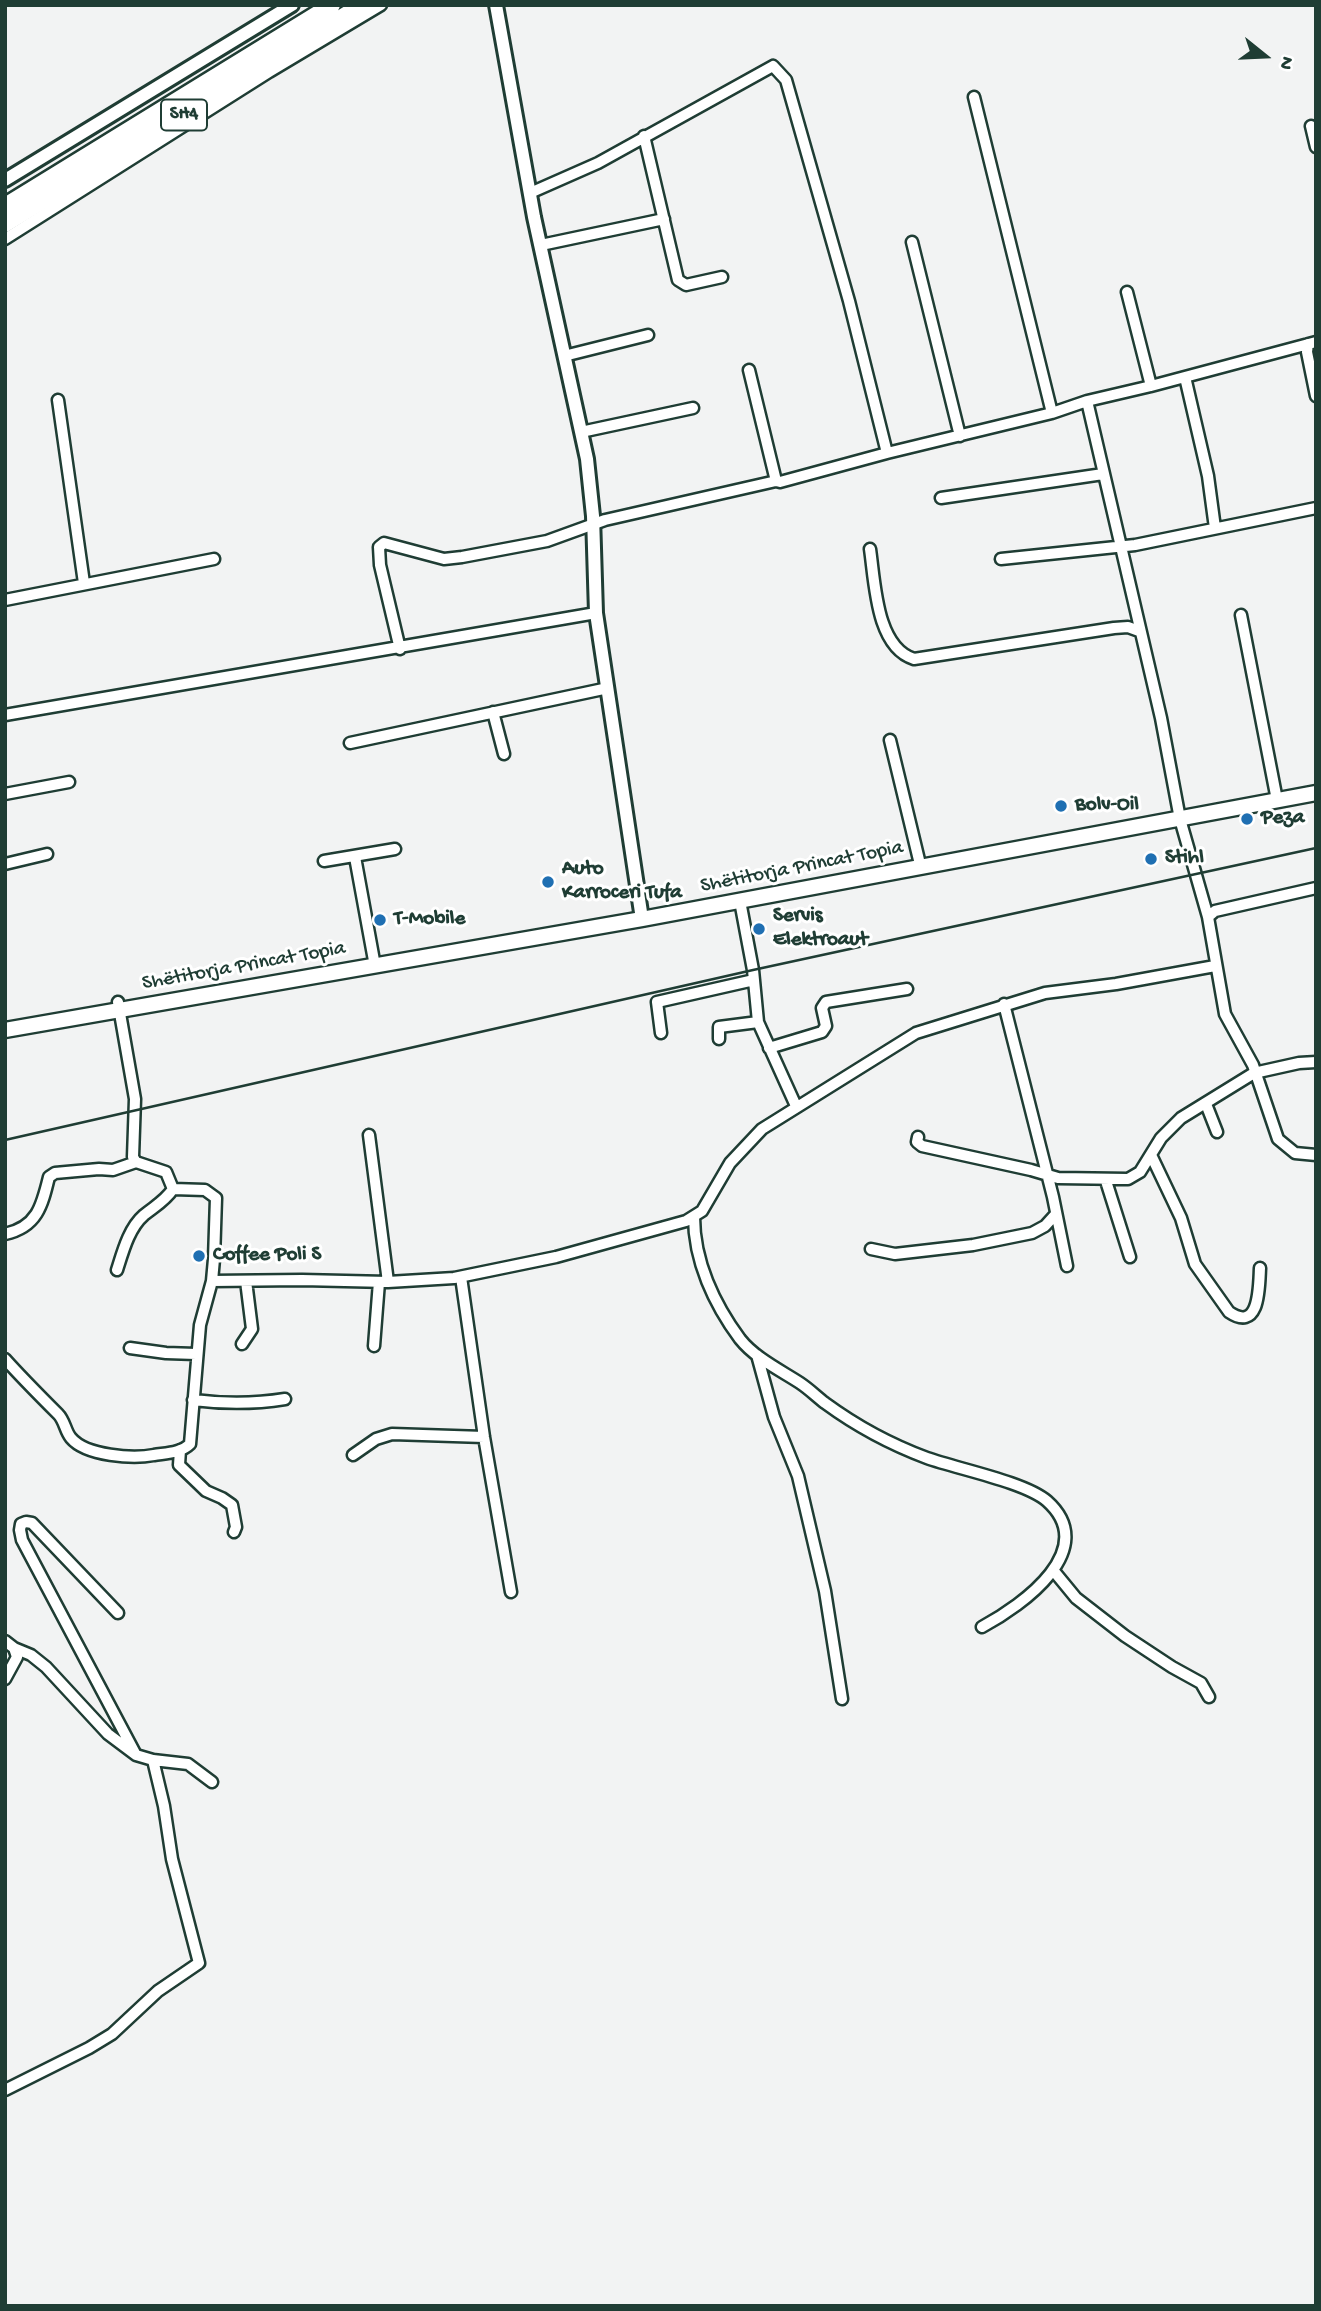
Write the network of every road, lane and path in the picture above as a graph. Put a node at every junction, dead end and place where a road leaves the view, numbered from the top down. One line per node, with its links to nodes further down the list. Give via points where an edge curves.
1 (292, 5): 10 (street)
2 (332, 5): 12 (highway, SH4)
3 (362, 5): 14 (highway, SH4)
4 (381, 5): 15 (street)
5 (496, 5): 11 (street)
6 (974, 97): 30 (street)
7 (1311, 126): 9 (street)
8 (644, 136): 11 (street, via 598,163); 13 (street); 33 (street, via 774,66 786,80)
9 (1316, 147)
10 (5, 180)
11 (530, 193): 17 (street)
12 (5, 206)
13 (664, 219): 17 (street); 18 (street, via 678,280 686,285)
14 (5, 224)
15 (5, 239)
16 (912, 242): 32 (street)
17 (541, 245): 22 (street)
18 (722, 277)
19 (1127, 292): 25 (street)
20 (648, 335): 22 (street)
21 (1312, 343): 24 (street); 26 (street, via 1307,352)
22 (564, 356): 31 (street)
23 (749, 370): 35 (street)
24 (1185, 377): 25 (street); 39 (street)
25 (1151, 386): 28 (street)
26 (1316, 396)
27 (58, 400): 44 (street)
28 (1087, 401): 30 (street); 34 (street)
29 (693, 408): 31 (street)
30 (1052, 413): 32 (street)
31 (581, 432): 38 (street)
32 (960, 436): 33 (street)
33 (887, 453): 35 (street)
34 (1103, 474): 36 (street); 40 (street)
35 (776, 481): 38 (street)
36 (941, 498)
37 (1316, 508): 39 (street)
38 (593, 526): 46 (street); 49 (street, via 547,541 444,559 384,542 379,547 380,565)
39 (1215, 528): 40 (street)
40 (1120, 547): 43 (street); 48 (street)
41 (870, 549): 48 (street, via 883,626 897,649 914,659 1114,628)
42 (214, 559): 44 (street)
43 (1001, 559)
44 (83, 583): 45 (street)
45 (5, 600)
46 (596, 613): 49 (street); 50 (street)
47 (1241, 615): 59 (street)
48 (1139, 631): 60 (street)
49 (400, 649): 52 (street)
50 (608, 688): 51 (street); 70 (street)
51 (493, 712): 54 (street); 55 (street)
52 (5, 715)
53 (890, 740): 64 (street)
54 (350, 743)
55 (504, 754)
56 (69, 782): 58 (street)
57 (1316, 793): 59 (main road, Shëtitorja Princat Topia)
58 (5, 794)
59 (1277, 800): 60 (main road, Shëtitorja Princat Topia)
60 (1180, 819): 68 (main road, Shëtitorja Princat Topia); 69 (street)
61 (395, 849): 63 (street)
62 (47, 855): 66 (street)
63 (355, 857): 65 (street); 71 (street)
64 (919, 860)
65 (324, 861)
66 (5, 864)
67 (1316, 888): 69 (street)
68 (740, 901): 70 (main road, Shëtitorja Princat Topia); 73 (street)
69 (1209, 912): 72 (street)
70 (642, 919): 71 (main road, Shëtitorja Princat Topia)
71 (375, 966): 76 (main road, Shëtitorja Princat Topia)
72 (1214, 966): 75 (street, via 1045,993); 83 (street, via 1225,1014)
73 (754, 980): 77 (street); 79 (street, via 657,1002)
74 (907, 989): 81 (street, via 826,1002 822,1032)
75 (1004, 1004): 85 (street, via 916,1033); 92 (street)
76 (119, 1006): 78 (main road, Shëtitorja Princat Topia); 91 (street, via 135,1099 131,1152)
77 (758, 1022): 80 (street, via 719,1027); 81 (street)
78 (5, 1030)
79 (661, 1033)
80 (719, 1039)
81 (769, 1048): 85 (street)
82 (1316, 1062): 83 (street)
83 (1254, 1073): 84 (street); 90 (street, via 1278,1139 1295,1153)
84 (1206, 1104): 86 (street); 89 (street, via 1168,1128)
85 (796, 1106): 96 (street, via 752,1137)
86 (1217, 1132)
87 (369, 1135): 106 (street)
88 (918, 1137): 92 (street, via 922,1146)
89 (1151, 1155): 93 (street, via 1134,1177); 101 (street, via 1181,1218 1195,1265 1237,1317 1253,1312 1257,1304)
90 (1316, 1155)
91 (136, 1162): 94 (street, via 166,1172); 97 (street, via 113,1170 55,1173 49,1177 33,1221)
92 (1047, 1174): 93 (street); 95 (street)
93 (1106, 1181): 99 (street)
94 (173, 1189): 102 (street, via 167,1200 135,1227); 104 (street, via 205,1190 216,1198)
95 (1055, 1215): 98 (street, via 1032,1233 973,1245 895,1254); 100 (street)
96 (694, 1217): 103 (street, via 556,1257); 111 (street, via 702,1269 741,1341)
97 (5, 1234)
98 (871, 1249)
99 (1130, 1257)
100 (1067, 1266)
101 (1260, 1268)
102 (117, 1270)
103 (461, 1277): 106 (street); 115 (street)
104 (212, 1281): 105 (street); 110 (street)
105 (246, 1281): 106 (street); 107 (street, via 252,1329)
106 (383, 1282): 108 (street)
107 (242, 1343)
108 (374, 1346)
109 (130, 1348): 110 (street)
110 (196, 1354): 114 (street)
111 (757, 1355): 119 (street, via 874,1433 925,1457 1046,1500 1062,1520 1067,1538); 127 (street, via 774,1417 798,1476 825,1591)
112 (5, 1359): 116 (street, via 62,1418 69,1437 77,1443 124,1458)
113 (285, 1399): 114 (street, via 234,1404)
114 (193, 1401): 116 (street, via 192,1438)
115 (484, 1437): 117 (street, via 392,1434 376,1438); 120 (street)
116 (180, 1450): 118 (street, via 179,1465 206,1491 232,1505)
117 (353, 1454)
118 (234, 1532)
119 (1053, 1570): 122 (street, via 1004,1615); 126 (street, via 1076,1598 1125,1636 1201,1682)
120 (511, 1592)
121 (118, 1613): 128 (street, via 32,1523 22,1524 22,1540)
122 (982, 1627)
123 (5, 1640): 124 (street)
124 (14, 1648): 125 (street, via 17,1657); 128 (street, via 46,1667 108,1734)
125 (6, 1678)
126 (1209, 1697)
127 (842, 1699)
128 (136, 1755): 129 (street)
129 (153, 1760): 130 (street, via 188,1764); 131 (street, via 199,1963 158,1991 112,2034)
130 (212, 1782)
131 (5, 2090)

